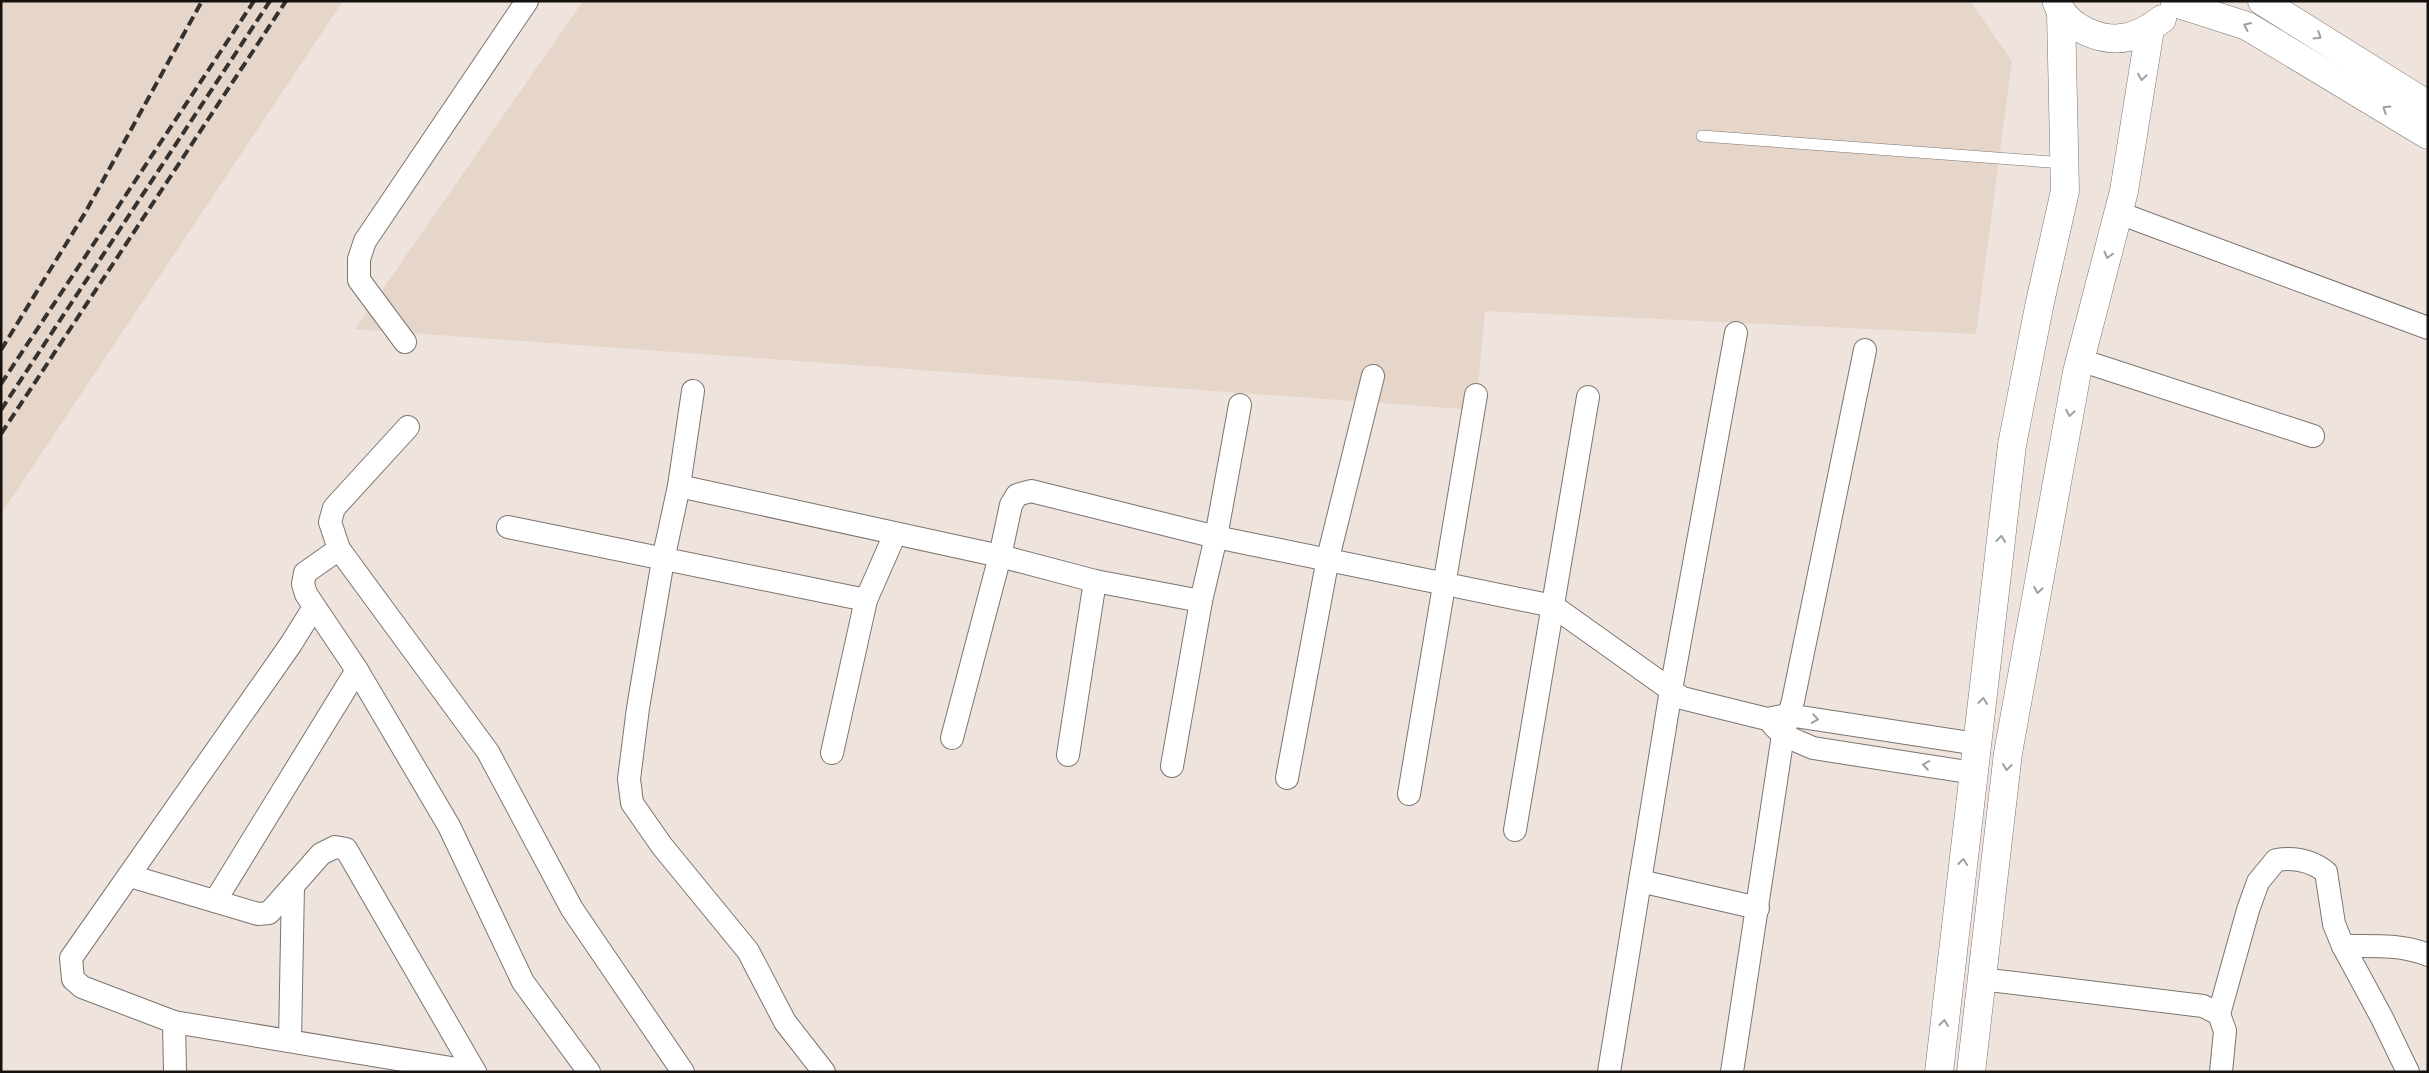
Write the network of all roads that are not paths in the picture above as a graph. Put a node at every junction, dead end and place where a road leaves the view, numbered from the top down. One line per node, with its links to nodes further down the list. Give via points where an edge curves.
1 (527, 1): 13 (street, via 365,241 359,259 359,280)
2 (2262, 1): 6 (street, one-way to 6)
3 (2175, 2): 5 (street); 7 (street, one-way to 3, via 2248,26)
4 (2059, 7): 5 (street, via 2080,29 2103,38 2127,38); 9 (street)
5 (2150, 29): 10 (street, one-way to 10)
6 (2428, 105)
7 (2428, 135)
8 (1702, 136): 9 (lane)
9 (2064, 163): 41 (street, one-way to 9, via 2012,444 2064,191)
10 (2119, 212): 11 (street); 15 (street, one-way to 15)
11 (2428, 328)
12 (1736, 333): 38 (street)
13 (405, 342)
14 (1865, 350): 39 (street, via 1793,701)
15 (2080, 360): 22 (street); 56 (street, one-way to 56, via 2008,753)
16 (1373, 376): 29 (street)
17 (692, 391): 23 (street)
18 (1476, 395): 32 (street)
19 (1588, 397): 35 (street)
20 (1240, 405): 26 (street)
21 (408, 427): 27 (street, via 334,508 330,522)
22 (2313, 436)
23 (679, 486): 25 (street); 30 (street)
24 (508, 527): 30 (street)
25 (895, 534): 28 (street); 33 (street)
26 (1216, 537): 28 (street, via 1031,491 1017,495 1011,505); 29 (street); 34 (street)
27 (339, 549): 36 (street, via 305,574 303,584); 63 (street, via 488,752 572,908)
28 (1000, 556): 31 (street); 40 (street)
29 (1328, 558): 32 (street); 46 (street)
30 (663, 560): 33 (street); 64 (street, via 634,734 629,778 632,804 748,951 785,1022)
31 (1095, 581): 34 (street); 43 (street)
32 (1445, 582): 35 (street); 47 (street)
33 (866, 600): 42 (street)
34 (1201, 601): 44 (street)
35 (1553, 606): 38 (street); 48 (street)
36 (314, 607): 37 (street); 49 (street)
37 (357, 670): 52 (street); 62 (street, via 449,826 523,982)
38 (1671, 690): 39 (street, via 1682,698); 50 (street)
39 (1780, 723): 41 (street, one-way to 41); 45 (street, one-way to 39, via 1813,748); 53 (street)
40 (952, 738)
41 (1977, 744): 45 (street)
42 (832, 753)
43 (1068, 755)
44 (1172, 766)
45 (1974, 773): 67 (street, one-way to 45)
46 (1287, 778)
47 (1409, 794)
48 (1516, 830)
49 (130, 876): 52 (street); 58 (street, via 71,958 73,979 82,987)
50 (1640, 880): 53 (street); 65 (street)
51 (293, 886): 52 (street, via 269,913 258,914); 59 (street); 61 (street, via 321,854 335,847 346,849)
52 (215, 901)
53 (1758, 908): 66 (street)
54 (2343, 946): 55 (street, via 2389,947); 57 (street, via 2334,924 2326,872 2305,861 2276,860 2258,882); 70 (street)
55 (2428, 955)
56 (1982, 980): 57 (street, via 2203,1006); 68 (street)
57 (2219, 1014): 69 (street, via 2225,1031)
58 (174, 1022): 59 (street); 60 (street)
59 (290, 1041): 61 (street)
60 (175, 1072)
61 (475, 1072)
62 (589, 1072)
63 (683, 1072)
64 (824, 1072)
65 (1609, 1072)
66 (1732, 1072)
67 (1939, 1072)
68 (1971, 1072)
69 (2221, 1072)
70 (2408, 1072)

